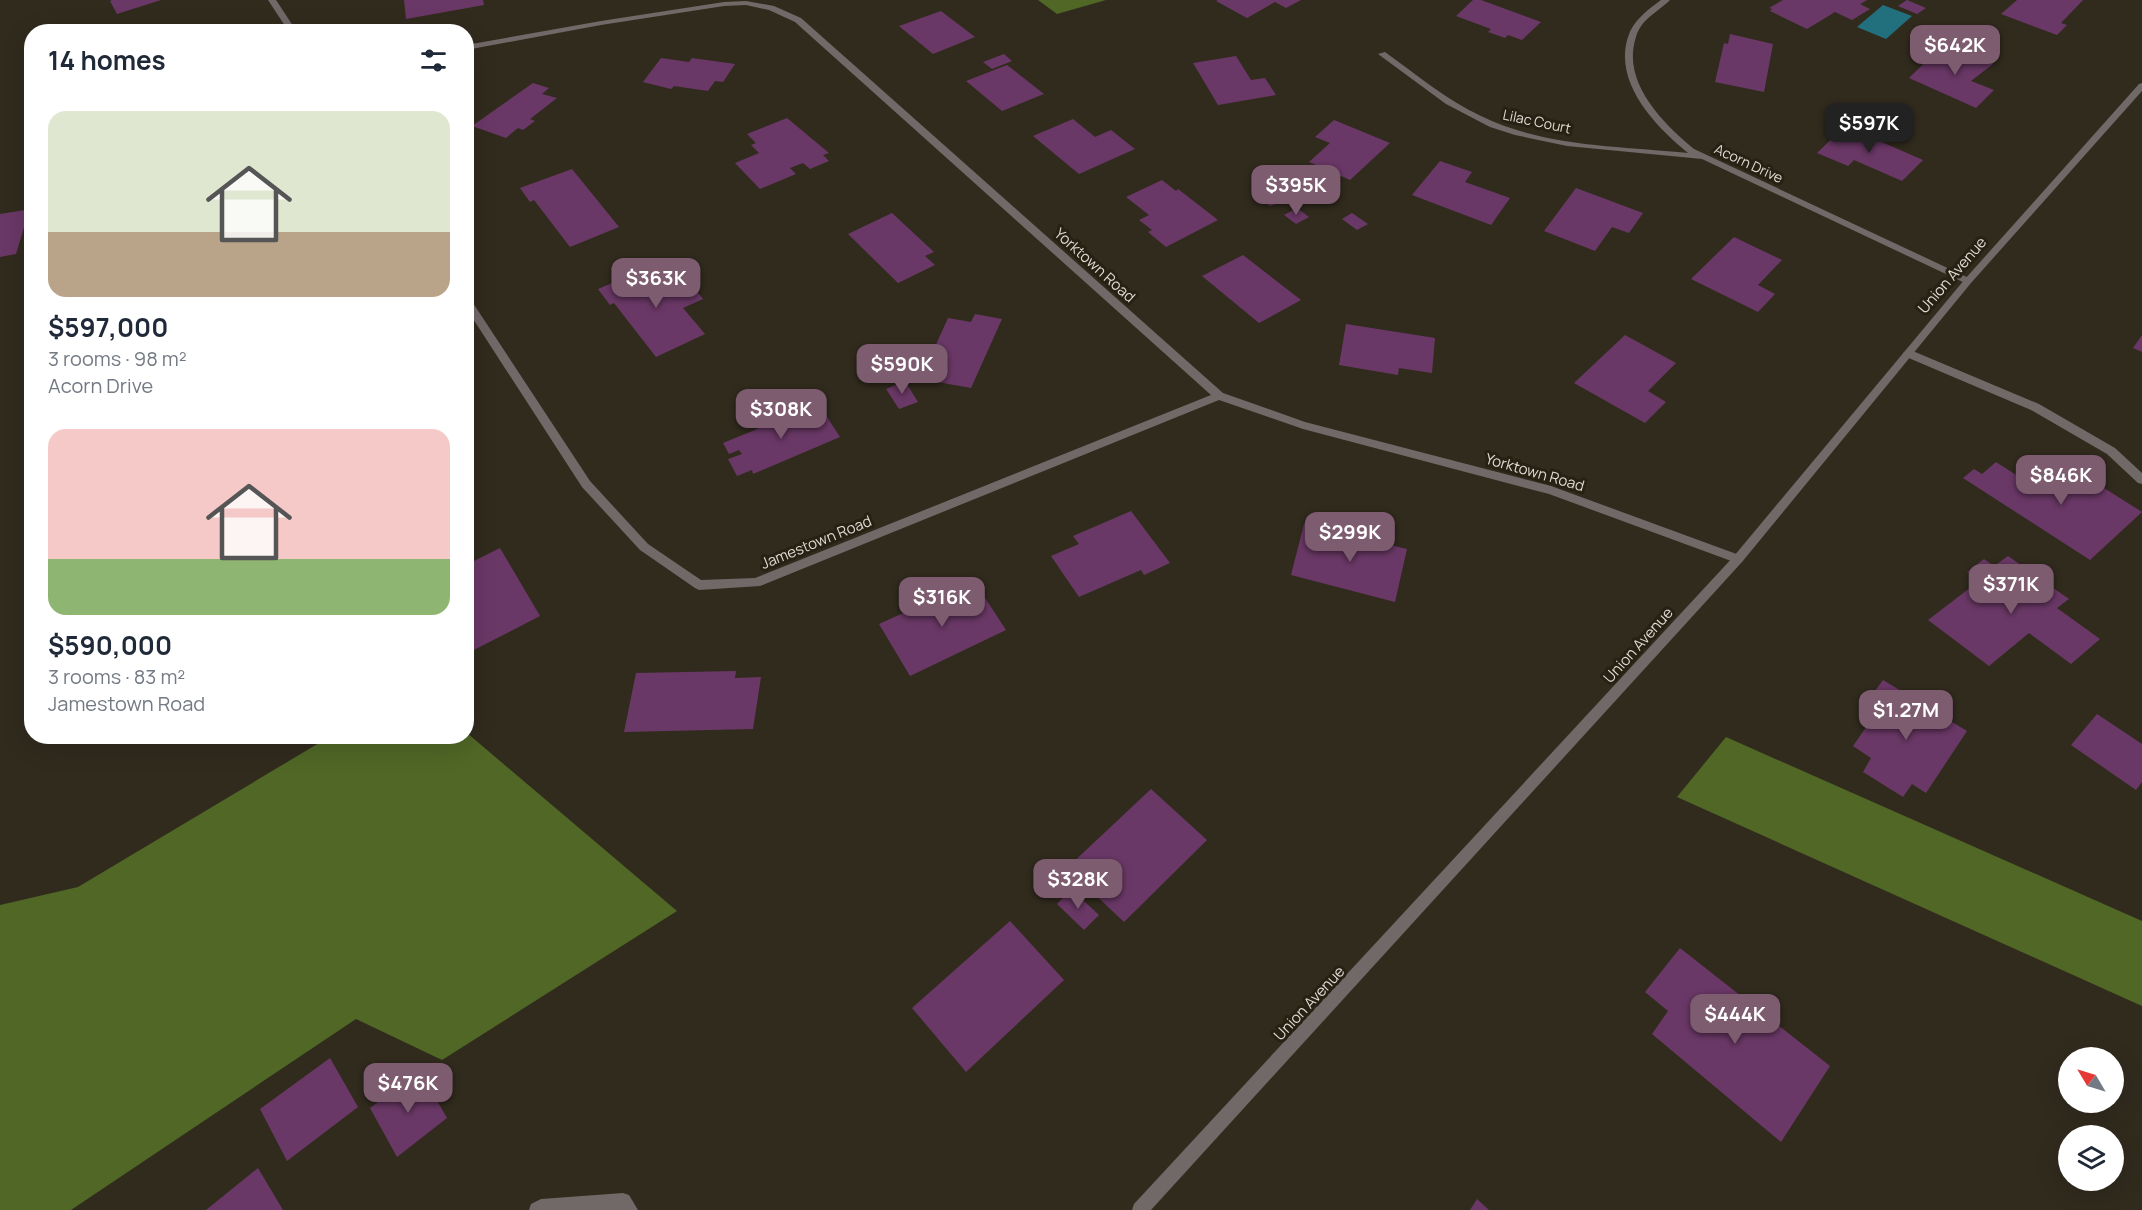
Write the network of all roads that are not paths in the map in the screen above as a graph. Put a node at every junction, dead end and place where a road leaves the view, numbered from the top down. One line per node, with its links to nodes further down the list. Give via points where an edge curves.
1 (272, 0): 3 (street)
2 (1666, 0): 7 (street, Acorn Drive, via 1653,8 1633,31 1627,52 1629,74 1655,118 1672,137)
3 (288, 24)
4 (474, 47): 11 (street, Yorktown Road, via 724,4 771,8 798,20)
5 (1382, 54): 7 (street, Lilac Court, via 1458,109 1494,126 1569,142)
6 (2142, 86): 8 (street, Union Avenue)
7 (1707, 158): 8 (street, Acorn Drive)
8 (1968, 281): 10 (street, Union Avenue)
9 (474, 311): 11 (street, Jamestown Road, via 586,484 644,547 699,585 756,583)
10 (1908, 353): 12 (street, via 2051,416 2110,451); 13 (street, Union Avenue)
11 (1219, 396): 13 (street, Yorktown Road, via 1303,425 1551,490)
12 (2142, 480)
13 (1738, 559): 16 (street, Union Avenue)
14 (537, 1210): 15 (street, via 623,1201)
15 (630, 1210)
16 (1140, 1210)

